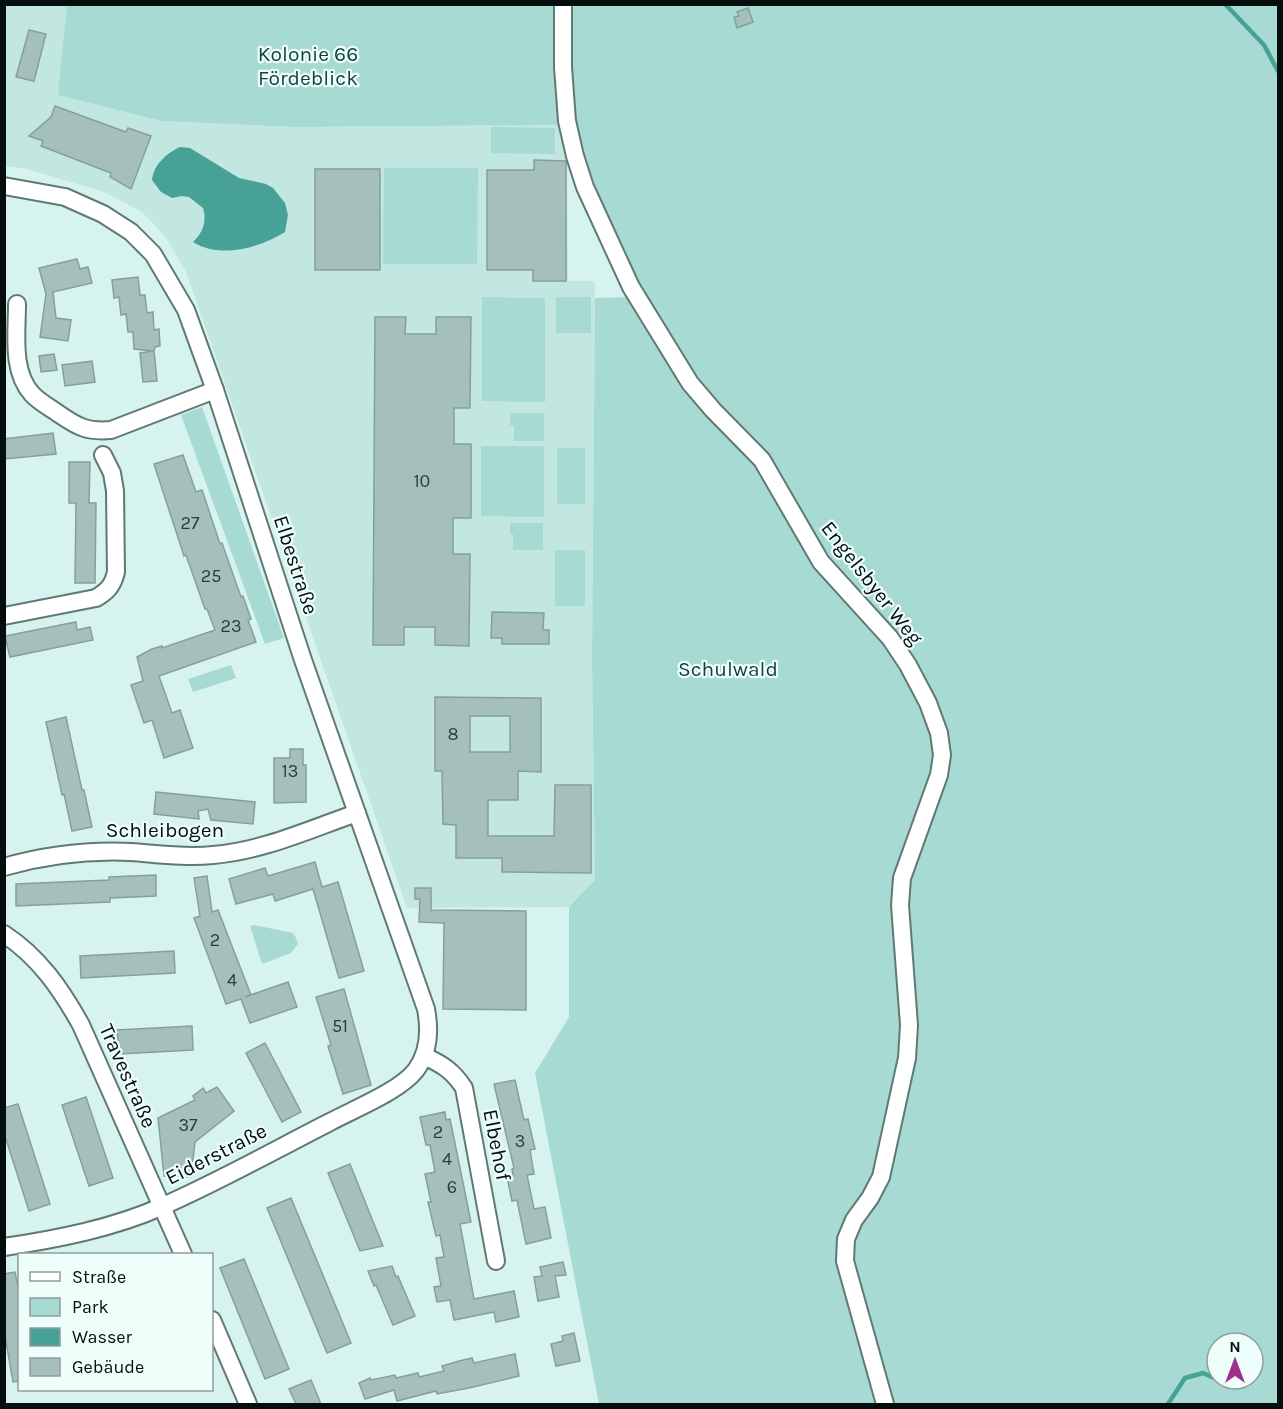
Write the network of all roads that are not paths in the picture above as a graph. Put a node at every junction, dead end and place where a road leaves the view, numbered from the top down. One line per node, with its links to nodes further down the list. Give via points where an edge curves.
1 (563, 4): 17 (street, Engelsbyer Weg, via 567,121 575,156 631,287 690,383 762,460 821,562 890,638 928,703 939,733 939,775 902,878 907,1058 881,1177 846,1239 845,1262)
2 (4, 186): 4 (street, Elbestraße, via 65,197 131,232 153,254 186,310)
3 (17, 304): 4 (street, via 18,358 24,382 33,395 83,429 111,430)
4 (215, 390): 7 (street, Elbestraße)
5 (103, 455): 6 (street, via 115,491 113,584 96,598)
6 (4, 616)
7 (357, 813): 8 (street, Schleibogen, via 241,852 66,854); 10 (street, Elbestraße, via 426,1009 429,1027)
8 (4, 867)
9 (4, 934): 11 (street, Travestraße, via 40,964 63,993)
10 (424, 1056): 11 (street, Eiderstraße, via 415,1072 398,1087); 14 (street, Elbehof, via 446,1066 464,1088)
11 (162, 1206): 12 (street, Eiderstraße, via 81,1233); 13 (street, Travestraße)
12 (4, 1247)
13 (183, 1253)
14 (496, 1262)
15 (213, 1322): 16 (street)
16 (248, 1404)
17 (885, 1404)

